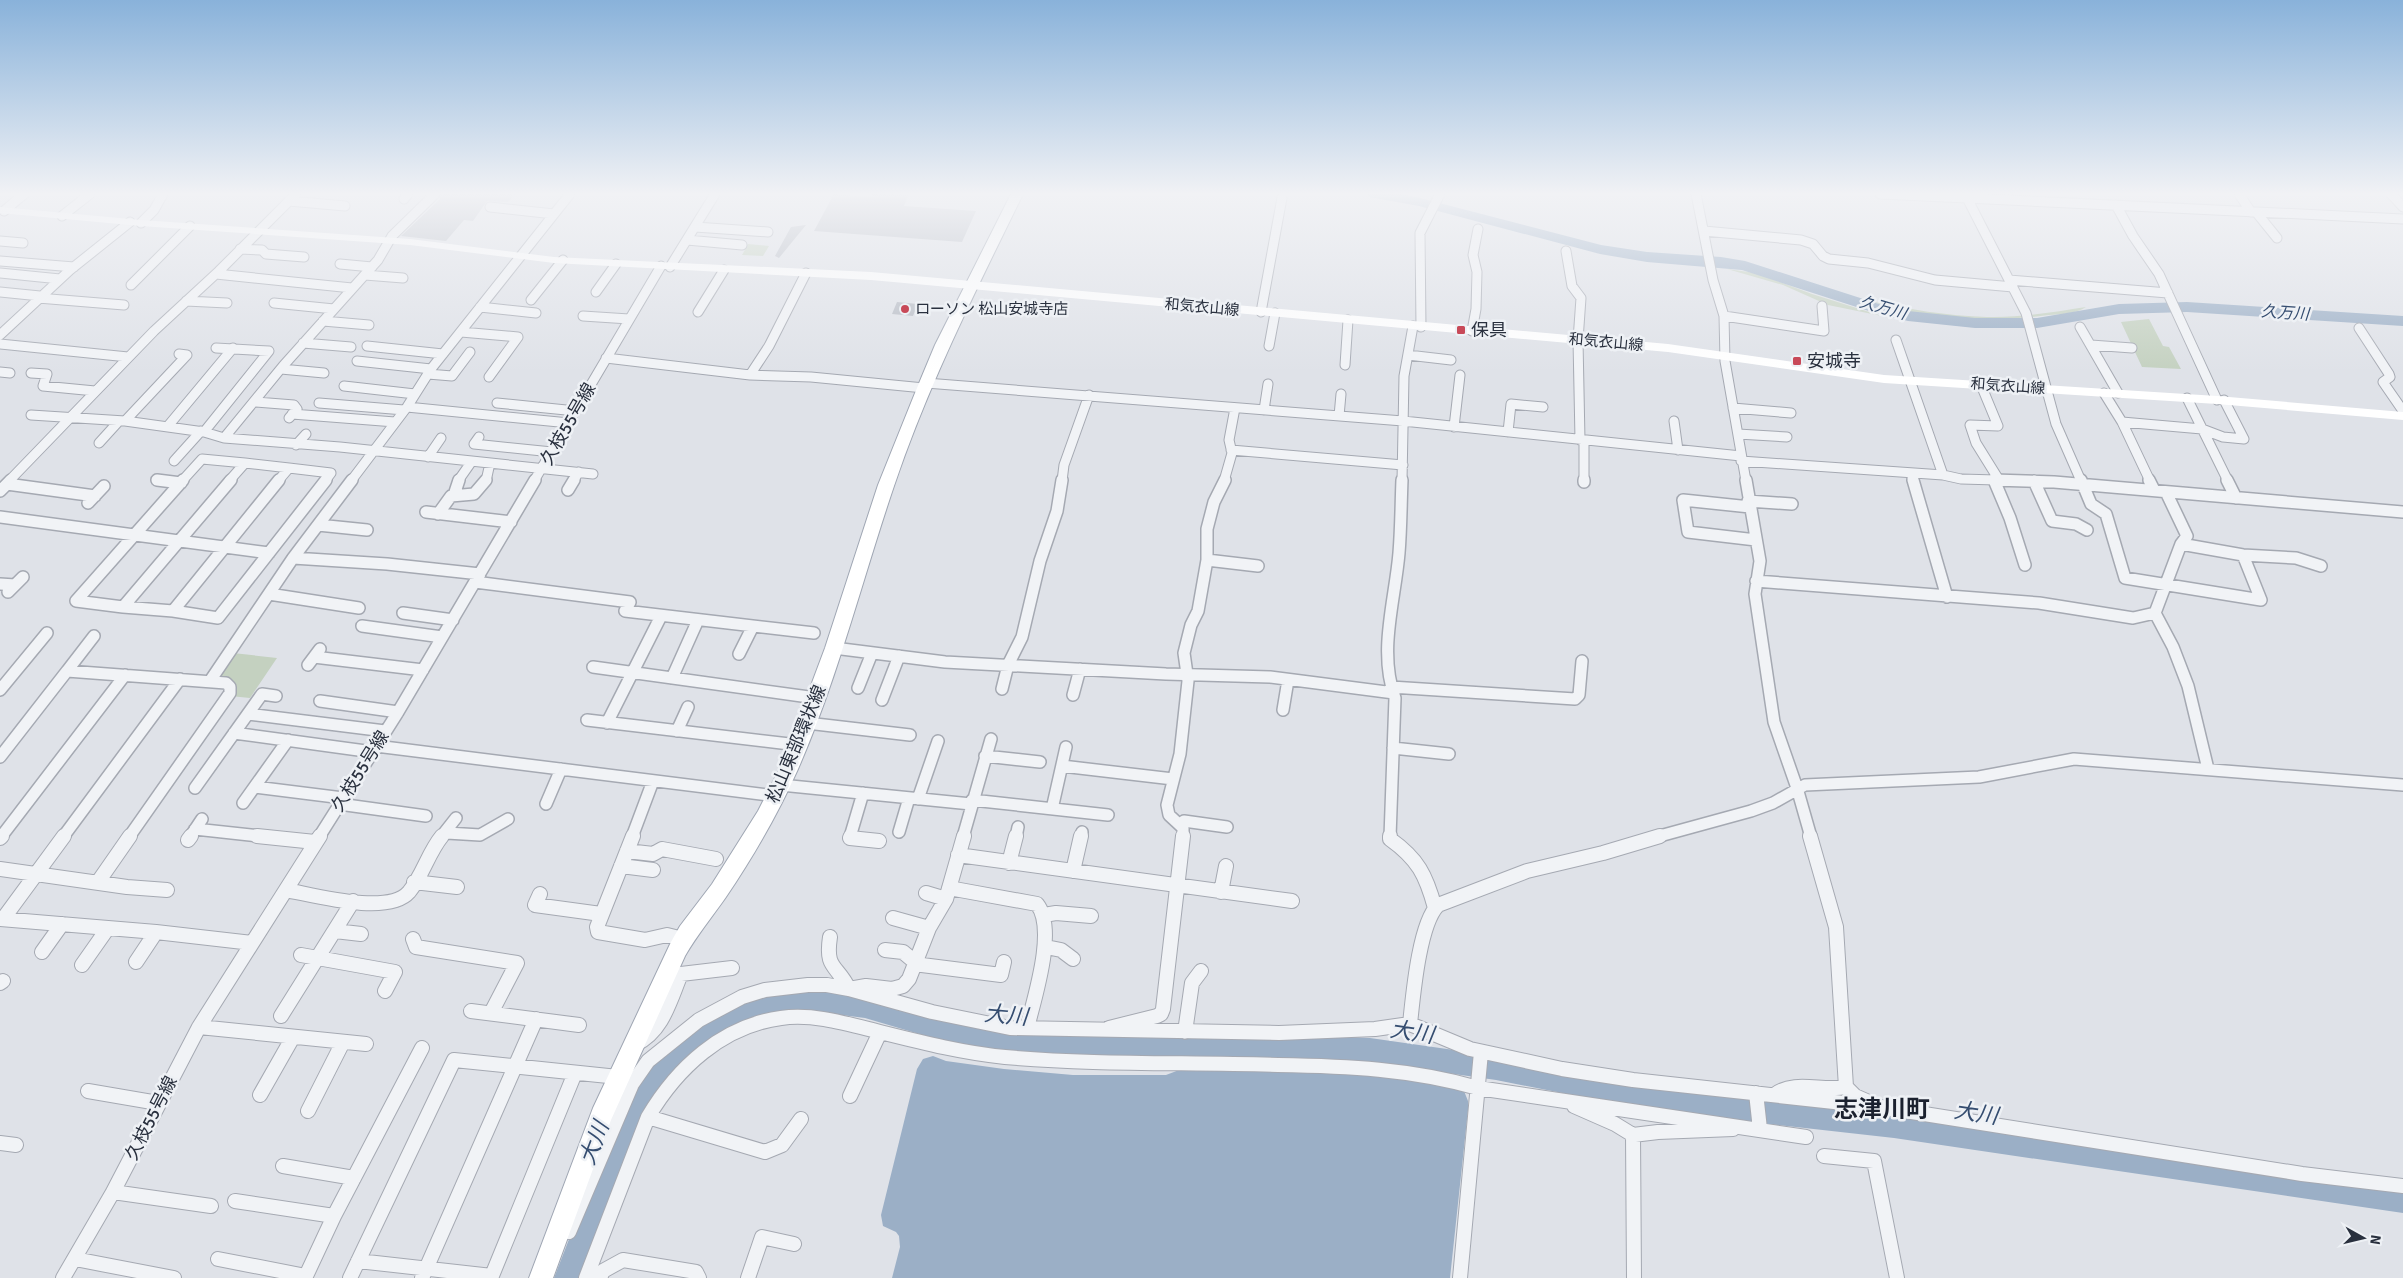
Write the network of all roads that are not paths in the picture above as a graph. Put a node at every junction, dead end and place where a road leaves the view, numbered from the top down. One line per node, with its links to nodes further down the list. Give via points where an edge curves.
1 (92, 254): 25 (street)
2 (162, 254): 35 (street)
3 (235, 254): 30 (street)
4 (266, 254): 19 (street)
5 (381, 254): 26 (street)
6 (502, 254): 18 (main road, 和気衣山線)
7 (523, 254): 18 (street)
8 (675, 254): 24 (street, 久枝55号線)
9 (987, 254): 36 (main road, 松山東部環状線)
10 (1272, 254): 51 (street)
11 (1420, 254): 60 (street, via 1422,282)
12 (1473, 254): 64 (street, via 1477,272)
13 (1566, 254): 67 (street, via 1572,286 1581,298)
14 (1708, 254): 55 (street)
15 (1821, 254): 34 (street, via 1829,259 1868,263 1935,280)
16 (1995, 254): 34 (street)
17 (2145, 254): 41 (street)
18 (521, 256): 20 (main road, 和気衣山線); 48 (street)
19 (298, 257)
20 (563, 260): 23 (main road, 和気衣山線); 42 (street)
21 (0, 261): 25 (street)
22 (340, 264): 26 (street)
23 (616, 264): 24 (main road, 和気衣山線); 39 (street)
24 (665, 266): 27 (main road, 和気衣山線); 56 (street, 久枝55号線)
25 (74, 267): 33 (street)
26 (372, 267): 31 (street)
27 (724, 270): 29 (main road, 和気衣山線); 50 (street)
28 (0, 273): 33 (street)
29 (806, 273): 36 (main road, 和気衣山線); 92 (street, via 769,346)
30 (216, 274): 37 (street); 43 (street)
31 (365, 275): 32 (street); 37 (street)
32 (403, 278)
33 (60, 279): 40 (street)
34 (2011, 284): 41 (street); 100 (street, via 2026,313)
35 (131, 285)
36 (971, 286): 51 (main road, 和気衣山線); 99 (main road, 松山東部環状線)
37 (352, 288): 49 (street)
38 (0, 292): 40 (street)
39 (596, 292)
40 (39, 297): 45 (street); 62 (street)
41 (2170, 297): 108 (street)
42 (531, 300)
43 (186, 301): 44 (street); 84 (street)
44 (227, 303)
45 (124, 304)
46 (274, 304): 49 (street)
47 (1822, 306): 55 (street, via 1824,331)
48 (480, 307): 52 (street); 65 (street)
49 (334, 309): 58 (street)
50 (698, 312)
51 (1261, 312): 53 (main road, 和気衣山線)
52 (536, 313)
53 (1275, 313): 57 (main road, 和気衣山線); 72 (street)
54 (583, 316): 56 (street)
55 (1724, 316): 82 (street)
56 (629, 319): 85 (street, 久枝55号線)
57 (1348, 320): 60 (main road, 和気衣山線); 87 (street)
58 (323, 321): 59 (street); 69 (street)
59 (368, 325)
60 (1417, 326): 64 (main road, 和気衣山線); 81 (street)
61 (2080, 326): 71 (street)
62 (4, 327): 66 (street)
63 (2359, 328): 118 (street, via 2389,374 2390,377 2383,382)
64 (1472, 331): 67 (main road, 和気衣山線)
65 (461, 332): 78 (street, via 518,336); 80 (street)
66 (0, 335)
67 (1578, 340): 82 (main road, 和気衣山線); 142 (street)
68 (1896, 340): 95 (street)
69 (303, 343): 73 (street); 88 (street)
70 (0, 344): 84 (street)
71 (2091, 345): 76 (street); 103 (street)
72 (1269, 346)
73 (351, 347)
74 (216, 348): 75 (street)
75 (233, 348): 130 (street); 133 (street, via 269,351)
76 (2132, 348)
77 (494, 351): 78 (street)
78 (507, 352): 94 (street)
79 (179, 354): 124 (street, via 187,355)
80 (443, 354): 89 (street); 89 (street, via 365,350)
81 (1408, 355): 86 (street); 125 (street)
82 (1726, 355): 95 (main road, 和気衣山線, via 1811,370); 115 (street)
83 (469, 357): 89 (street, via 452,376)
84 (128, 358): 101 (street)
85 (606, 358): 92 (street); 117 (street, 久枝55号線)
86 (1451, 360)
87 (1345, 365)
88 (280, 369): 90 (street); 109 (street)
89 (430, 371): 104 (street)
90 (324, 372)
91 (31, 373): 101 (street, via 47,374 43,386)
92 (750, 375): 99 (street)
93 (1460, 375): 131 (street)
94 (489, 377)
95 (1912, 380): 97 (main road, 和気衣山線); 162 (street)
96 (1268, 384): 116 (street)
97 (1981, 385): 100 (main road, 和気衣山線); 164 (street, via 1998,426 1970,426)
98 (344, 386): 104 (street)
99 (925, 386): 106 (street); 219 (main road, 松山東部環状線, via 886,485)
100 (2048, 389): 102 (main road, 和気衣山線); 169 (street, via 2056,424)
101 (95, 392): 123 (street)
102 (2104, 393): 103 (main road, 和気衣山線); 128 (street)
103 (2118, 393): 107 (main road, 和気衣山線)
104 (415, 394): 113 (street)
105 (1341, 394): 121 (street)
106 (1089, 395): 114 (street); 225 (street, via 1064,465 1057,512 1040,561 1022,637)
107 (2186, 398): 108 (main road, 和気衣山線); 132 (street)
108 (2220, 400): 122 (main road, 和気衣山線); 132 (street, via 2244,439 2223,437)
109 (256, 402): 127 (street, via 294,405 296,409 290,417); 140 (street)
110 (319, 403): 113 (street)
111 (497, 403): 117 (street)
112 (1543, 407): 135 (street, via 1511,404)
113 (405, 408): 127 (street); 129 (street)
114 (1235, 408): 116 (street); 146 (street, via 1229,440)
115 (1733, 408): 119 (street); 137 (street)
116 (1264, 410): 121 (street)
117 (576, 411): 129 (street, 久枝55号線)
118 (2403, 411)
119 (1792, 414)
120 (31, 416): 123 (street)
121 (1339, 416): 125 (street)
122 (2403, 416)
123 (70, 418): 124 (street); 167 (street)
124 (122, 421): 130 (street); 143 (street)
125 (1403, 421): 131 (street); 156 (street)
126 (1674, 421): 147 (street)
127 (395, 422): 148 (street)
128 (2122, 422): 132 (street); 172 (street)
129 (569, 423): 149 (street, 久枝55号線)
130 (168, 426): 133 (street)
131 (1454, 426): 135 (street)
132 (2202, 429): 175 (street)
133 (203, 432): 140 (street); 152 (street)
134 (270, 432): 144 (street)
135 (1508, 432): 142 (street)
136 (306, 434): 145 (street)
137 (1738, 434): 139 (street); 151 (street)
138 (479, 437): 149 (street, via 474,444)
139 (1787, 437)
140 (224, 438): 144 (street)
141 (442, 438): 150 (street)
142 (1582, 440): 147 (street); 166 (street)
143 (99, 442)
144 (261, 442): 145 (street)
145 (296, 445): 148 (street)
146 (1231, 450): 156 (street); 194 (street, via 1227,476 1214,502 1207,529)
147 (1678, 450): 151 (street)
148 (374, 451): 150 (street); 183 (street)
149 (552, 452): 158 (street, 久枝55号線)
150 (428, 457): 153 (street)
151 (1741, 458): 160 (street); 176 (street)
152 (174, 461)
153 (472, 461): 155 (street); 174 (street, via 457,483)
154 (245, 463): 157 (street); 168 (street, via 202,459); 187 (street)
155 (490, 463): 158 (street); 174 (street, via 490,473 477,492)
156 (1403, 465): 240 (street, via 1399,554 1388,636)
157 (289, 468): 190 (street); 191 (street, via 331,473)
158 (543, 469): 159 (street); 182 (street, 久枝55号線)
159 (579, 472): 161 (street); 171 (street)
160 (1911, 473): 162 (street); 204 (street)
161 (593, 474)
162 (1943, 475): 164 (street)
163 (157, 480): 168 (street)
164 (1996, 480): 165 (street); 195 (street)
165 (2034, 481): 169 (street); 185 (street, via 2052,522 2076,524)
166 (1584, 482)
167 (4, 483): 170 (street, via 91,499)
168 (181, 483): 186 (street)
169 (2081, 484): 172 (street); 202 (street, via 2091,504 2106,514 2125,578)
170 (104, 486)
171 (568, 490)
172 (2154, 490): 173 (street)
173 (2166, 492): 175 (street); 189 (street, via 2186,536)
174 (454, 495): 180 (street, via 447,499)
175 (2236, 498): 179 (street)
176 (1749, 504): 177 (street); 188 (street); 188 (street, via 1683,500 1688,532)
177 (1792, 504)
178 (426, 512): 180 (street)
179 (2403, 512)
180 (438, 514): 182 (street)
181 (0, 517): 186 (street)
182 (511, 522): 198 (street, 久枝55号線)
183 (318, 525): 184 (street); 193 (street)
184 (367, 530)
185 (2087, 530)
186 (134, 534): 187 (street); 205 (street, via 76,601)
187 (180, 540): 190 (street); 205 (street)
188 (1756, 540): 199 (street, via 1760,570)
189 (2181, 544): 192 (street); 202 (street)
190 (224, 546): 191 (street); 207 (street)
191 (269, 553): 207 (street, via 218,618)
192 (2243, 556): 197 (street, via 2296,558); 202 (street, via 2262,600)
193 (293, 558): 198 (street, via 387,564); 203 (street)
194 (1207, 560): 196 (street); 232 (street, via 1198,611 1184,653)
195 (2025, 565)
196 (1258, 566)
197 (2321, 566)
198 (478, 578): 210 (street, via 630,602 625,612); 211 (street, 久枝55号線)
199 (1756, 581): 204 (street); 276 (street, via 1774,722)
200 (0, 584): 201 (street)
201 (15, 585)
202 (2165, 585): 209 (street)
203 (269, 594): 206 (street); 236 (street)
204 (1947, 597): 209 (street, via 2040,603 2133,618)
205 (123, 607): 207 (street)
206 (359, 608)
207 (173, 611)
208 (403, 613): 211 (street)
209 (2155, 613): 270 (street, via 2188,686)
210 (661, 616): 212 (street); 230 (street)
211 (453, 620): 218 (street, 久枝55号線)
212 (698, 620): 214 (street); 233 (street)
213 (362, 626): 218 (street)
214 (753, 626): 216 (street); 221 (street)
215 (48, 633): 239 (street)
216 (814, 633)
217 (94, 636): 229 (street)
218 (442, 637): 227 (street, 久枝55号線)
219 (834, 648): 220 (street); 243 (main road, 松山東部環状線)
220 (872, 652): 222 (street); 237 (street)
221 (740, 654)
222 (899, 656): 225 (street); 244 (street)
223 (314, 657): 227 (street, via 359,658)
224 (1582, 661): 240 (street, via 1580,689 1575,699)
225 (1008, 666): 228 (street); 238 (street)
226 (593, 668): 230 (street)
227 (423, 670): 248 (street, 久枝55号線)
228 (1080, 670): 232 (street); 241 (street)
229 (67, 671): 231 (street); 265 (street)
230 (632, 673): 233 (street); 251 (street)
231 (125, 675): 234 (street); 296 (street)
232 (1187, 675): 235 (street); 271 (street, via 1180,754)
233 (672, 678): 243 (street)
234 (180, 679): 236 (street); 308 (street)
235 (1288, 680): 240 (street); 247 (street)
236 (210, 681): 309 (street, via 226,683 230,693)
237 (858, 688)
238 (1002, 689)
239 (0, 690)
240 (1393, 690): 262 (street)
241 (1073, 695)
242 (276, 696): 249 (street, via 262,694)
243 (816, 698): 252 (main road, 松山東部環状線)
244 (882, 700)
245 (320, 701): 248 (street)
246 (688, 706): 254 (street)
247 (1283, 710)
248 (398, 712): 253 (street, 久枝55号線)
249 (248, 714): 253 (street); 255 (street)
250 (587, 720): 251 (street)
251 (608, 723): 254 (street)
252 (807, 723): 256 (street); 260 (main road, 松山東部環状線)
253 (386, 730): 263 (street, 久枝55号線)
254 (677, 731): 260 (street)
255 (234, 733): 258 (street); 275 (street)
256 (910, 735)
257 (991, 739): 266 (street)
258 (288, 740): 263 (street); 274 (street)
259 (938, 741): 279 (street)
260 (798, 745): 277 (main road, 松山東部環状線)
261 (1066, 747): 268 (street)
262 (1393, 748): 264 (street); 321 (street, via 1390,838 1411,853 1422,870)
263 (375, 749): 269 (street); 280 (street, 久枝55号線)
264 (1449, 754)
265 (0, 756)
266 (986, 756): 267 (street); 281 (street)
267 (1040, 762)
268 (1062, 766): 271 (street); 284 (street)
269 (560, 769): 272 (street); 283 (street)
270 (2208, 770): 273 (street); 276 (street, via 2074,759 1996,776 1879,780)
271 (1173, 779): 289 (street, via 1167,812)
272 (653, 781): 277 (street); 299 (street)
273 (2403, 785)
274 (255, 787): 280 (street); 282 (street)
275 (195, 788)
276 (1797, 788): 321 (street, via 1773,803 1751,811 1603,854 1527,871 1444,901); 372 (street, via 1836,927)
277 (778, 791): 278 (street); 335 (main road, 松山東部環状線, via 719,890)
278 (863, 793): 279 (street); 297 (street, via 850,838)
279 (914, 798): 281 (street); 293 (street)
280 (341, 801): 286 (street); 298 (street, 久枝55号線)
281 (972, 802): 284 (street); 300 (street)
282 (243, 803)
283 (546, 804)
284 (1052, 809): 285 (street)
285 (1108, 815)
286 (426, 816)
287 (456, 818): 295 (street)
288 (508, 819): 295 (street, via 478,837)
289 (1180, 824): 290 (street, via 1184,821); 311 (street, via 1183,837)
290 (1227, 826)
291 (1018, 828): 302 (street)
292 (195, 829): 298 (street)
293 (899, 832)
294 (1082, 832): 307 (street)
295 (447, 833): 310 (street, via 435,845)
296 (0, 838)
297 (879, 841)
298 (315, 842): 314 (street, 久枝55号線)
299 (628, 851): 301 (street, via 653,854 662,849); 303 (street)
300 (958, 856): 302 (street); 317 (street)
301 (716, 858)
302 (1010, 863): 307 (street)
303 (621, 866): 306 (street); 322 (street)
304 (1226, 866): 315 (street)
305 (0, 869): 308 (street)
306 (653, 870)
307 (1073, 872): 311 (street)
308 (37, 875): 309 (street); 326 (street)
309 (98, 882): 313 (street)
310 (414, 882): 312 (street); 319 (street, via 403,898 392,902)
311 (1176, 886): 315 (street); 359 (street, via 1161,1014)
312 (456, 887)
313 (167, 890)
314 (286, 890): 319 (street); 336 (street, 久枝55号線)
315 (1222, 892): 320 (street)
316 (926, 893): 317 (street)
317 (947, 893): 323 (street, via 1037,904); 329 (street)
318 (540, 894): 322 (street, via 535,905)
319 (352, 901): 330 (street)
320 (1292, 901)
321 (1435, 908): 355 (street, via 1422,950)
322 (601, 914): 335 (street, via 597,927 603,934 645,940 667,935)
323 (1044, 915): 324 (street); 337 (street)
324 (1091, 916)
325 (893, 918): 329 (street)
326 (1, 919): 327 (street)
327 (62, 924): 328 (street); 339 (street)
328 (108, 928): 331 (street); 346 (street)
329 (929, 928): 345 (street)
330 (335, 930): 332 (street); 341 (street)
331 (156, 932): 336 (street); 343 (street)
332 (361, 934)
333 (830, 938): 349 (street, via 826,955 828,963 842,976)
334 (413, 939): 352 (street, via 416,947 517,963)
335 (683, 939): 365 (main road, 松山東部環状線)
336 (252, 943): 357 (street, 久枝55号線)
337 (1046, 947): 342 (street, via 1067,952); 358 (street)
338 (885, 950): 345 (street, via 903,952)
339 (42, 952)
340 (301, 955): 341 (street)
341 (318, 958): 350 (street, via 395,972); 353 (street)
342 (1073, 959)
343 (136, 962)
344 (1004, 962): 345 (street, via 1000,975)
345 (915, 963): 349 (street, via 903,986)
346 (82, 965)
347 (732, 968): 365 (street, via 681,974 656,1030 644,1042)
348 (1201, 971): 361 (street, via 1192,983)
349 (849, 989): 358 (street, via 982,1024); 399 (street, via 808,986 765,990 742,997 707,1015 669,1042 648,1061 632,1084 566,1237 560,1246)
350 (385, 991)
351 (471, 1011): 352 (street)
352 (491, 1013): 354 (street)
353 (281, 1016)
354 (536, 1019): 356 (street); 368 (street)
355 (1410, 1024): 361 (street, via 1298,1032); 367 (street)
356 (579, 1025)
357 (199, 1027): 362 (street); 379 (street, 久枝55号線)
358 (1027, 1028): 359 (street)
359 (1103, 1030): 361 (street)
360 (880, 1032): 371 (street, via 1002,1056 1337,1066); 377 (street); 382 (street, via 806,1017 779,1018 736,1031 712,1045 671,1082)
361 (1185, 1032)
362 (293, 1036): 363 (street); 374 (street)
363 (343, 1042): 364 (street); 381 (street)
364 (366, 1044)
365 (633, 1045): 370 (main road, 松山東部環状線)
366 (422, 1048): 392 (street)
367 (1480, 1055): 371 (street); 375 (street, via 1633,1080)
368 (513, 1066): 369 (street); 402 (street, via 454,1060); 403 (street)
369 (575, 1073): 370 (street); 405 (street)
370 (618, 1077): 399 (main road, 松山東部環状線)
371 (1478, 1084): 378 (street); 414 (street)
372 (1846, 1087): 376 (street, via 1838,1090 1786,1088); 380 (street, via 1855,1096)
373 (88, 1091): 379 (street)
374 (260, 1095)
375 (1756, 1095): 376 (street); 384 (street)
376 (1774, 1095): 380 (street)
377 (850, 1096)
378 (1565, 1101): 385 (street); 386 (street)
379 (158, 1103): 394 (street, 久枝55号線)
380 (1880, 1107): 393 (street, via 2302,1174)
381 (308, 1111)
382 (648, 1118): 383 (street, via 766,1152 782,1146); 410 (street)
383 (801, 1120)
384 (1760, 1126): 385 (street); 387 (street)
385 (1744, 1128): 386 (street, via 1721,1132 1658,1130)
386 (1632, 1135): 415 (street)
387 (1806, 1137)
388 (0, 1143): 389 (street)
389 (16, 1145)
390 (1824, 1156): 416 (street, via 1874,1161)
391 (283, 1166): 392 (street)
392 (354, 1178): 397 (street)
393 (2403, 1186)
394 (113, 1192): 396 (street); 400 (street, 久枝55号線)
395 (235, 1201): 397 (street)
396 (212, 1206)
397 (334, 1216): 404 (street)
398 (794, 1244): 413 (street, via 762,1237)
399 (552, 1250): 409 (main road, 松山東部環状線)
400 (75, 1259): 406 (street, 久枝55号線); 407 (street)
401 (218, 1259): 404 (street)
402 (358, 1261): 403 (street); 408 (street)
403 (424, 1273): 405 (street)
404 (305, 1277)
405 (491, 1277)
406 (63, 1278)
407 (174, 1278)
408 (350, 1278)
409 (541, 1278)
410 (586, 1278)
411 (600, 1278): 412 (street, via 603,1271 623,1260 696,1272)
412 (699, 1278)
413 (748, 1278)
414 (1460, 1278)
415 (1634, 1278)
416 (1897, 1278)

